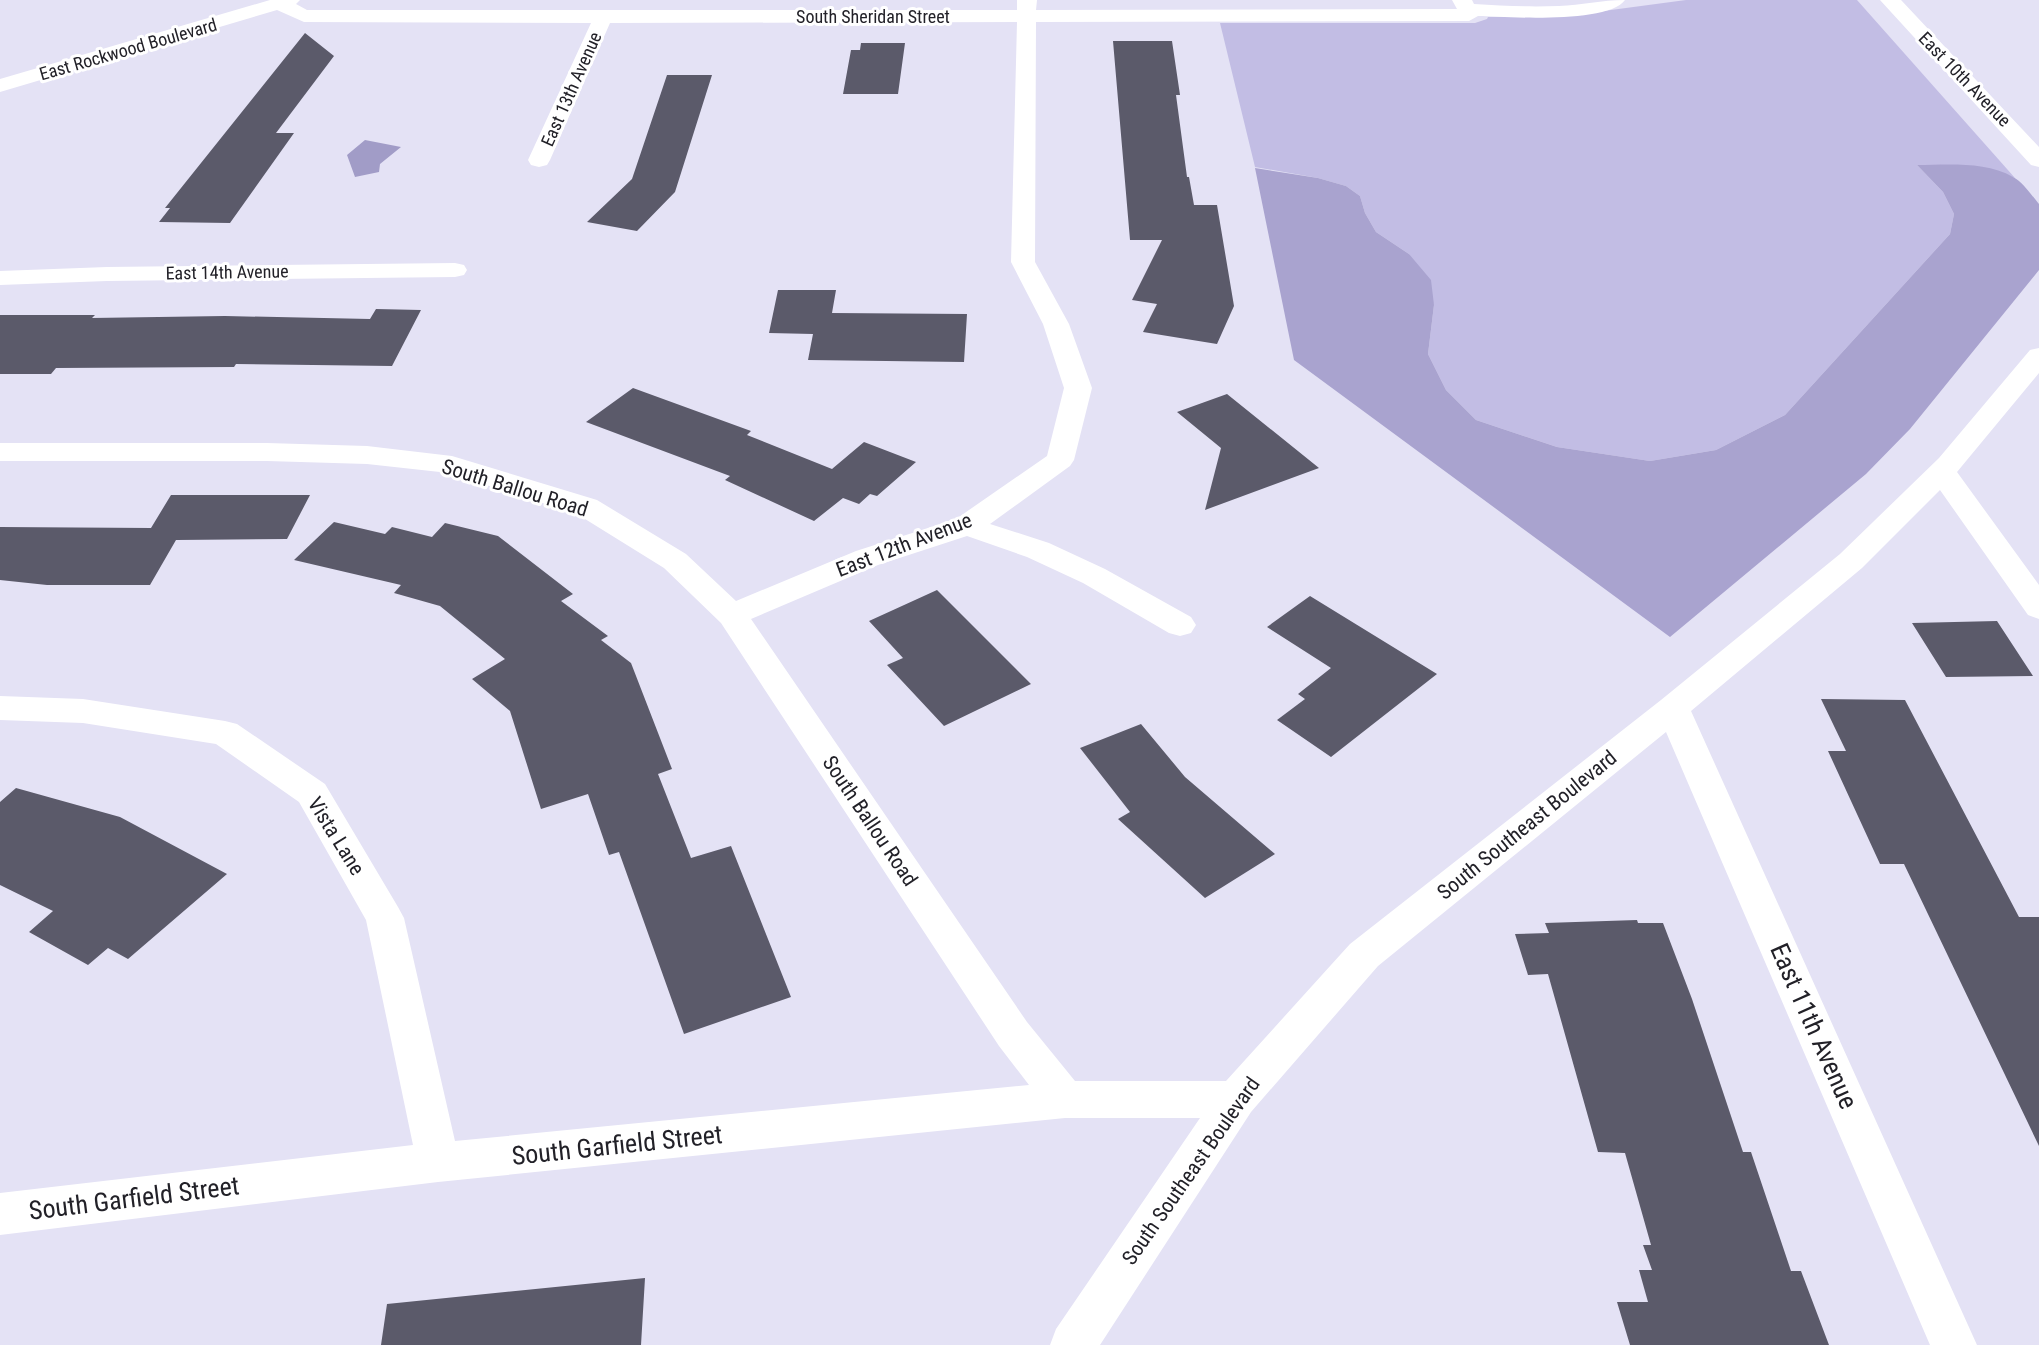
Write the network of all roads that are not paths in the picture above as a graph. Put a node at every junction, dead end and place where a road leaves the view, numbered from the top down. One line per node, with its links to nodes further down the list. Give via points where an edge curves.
1 (1615, 0): 6 (street, South Sheridan Street, via 1590,8 1547,12)
2 (1890, 0): 10 (street, East 10th Avenue)
3 (285, 2): 7 (street, South Sheridan Street, via 304,16); 8 (street, East Rockwood Boulevard)
4 (1027, 8): 5 (street, South Sheridan Street); 7 (street, South Sheridan Street); 16 (street, East 12th Avenue, via 1023,262 1056,324 1078,388 1060,460)
5 (1248, 8): 6 (street, South Sheridan Street)
6 (1466, 8)
7 (603, 17): 9 (street, East 13th Avenue)
8 (0, 86)
9 (539, 160)
10 (2039, 160)
11 (455, 270): 12 (street, East 14th Avenue)
12 (0, 278)
13 (2039, 356): 15 (street, South Southeast Boulevard)
14 (0, 452): 18 (street, South Ballou Road, via 367,454 452,465 587,507 675,561)
15 (1941, 471): 17 (street); 21 (street, South Southeast Boulevard, via 1851,561)
16 (967, 526): 18 (street, East 12th Avenue, via 867,558); 19 (street, via 1038,550 1094,576)
17 (2039, 608)
18 (732, 615): 23 (street, South Ballou Road, via 1013,1035)
19 (1180, 625)
20 (0, 708): 24 (street, Vista Lane, via 83,711 225,733 312,793 386,918)
21 (1673, 708): 22 (street, South Southeast Boulevard, via 1364,955); 27 (street, East 11th Avenue)
22 (1236, 1099): 23 (street, South Garfield Street); 26 (street, South Southeast Boulevard)
23 (1065, 1100): 24 (street, South Garfield Street)
24 (438, 1162): 25 (street, South Garfield Street)
25 (0, 1214)
26 (1072, 1345)
27 (1954, 1345)

